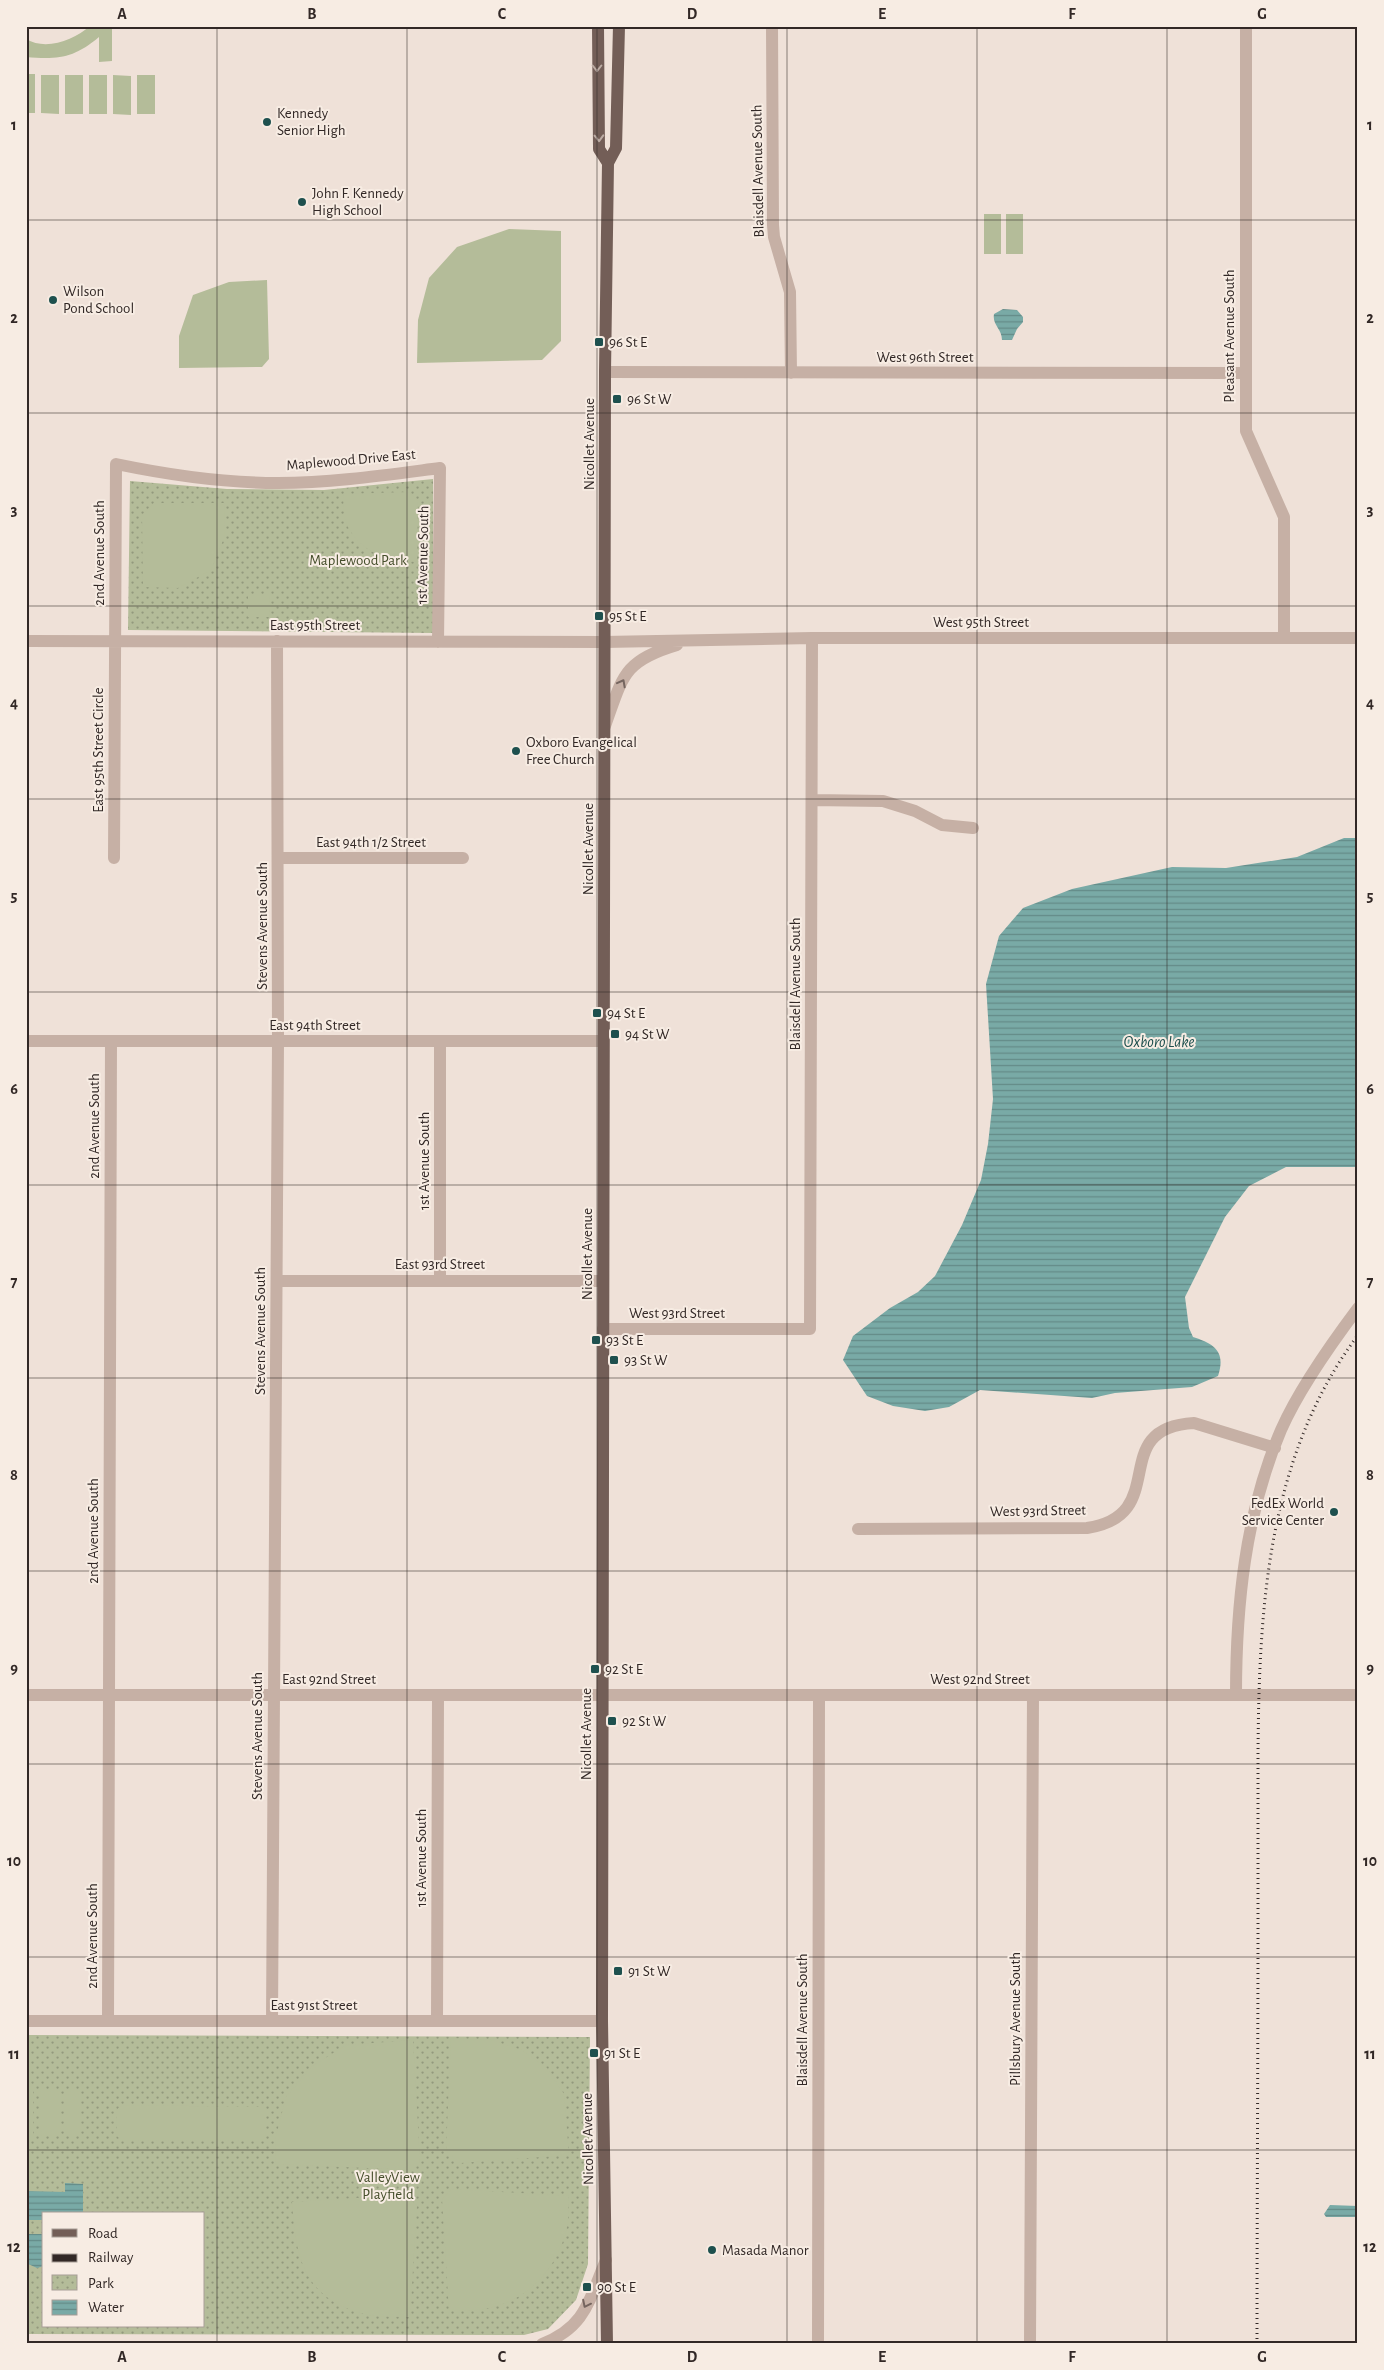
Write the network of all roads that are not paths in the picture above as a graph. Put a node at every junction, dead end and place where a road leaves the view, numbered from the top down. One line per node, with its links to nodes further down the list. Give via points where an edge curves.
1 (598, 26): 5 (main road, Nicollet Avenue, one-way to 5, via 599,149)
2 (619, 26): 5 (main road, Nicollet Avenue, via 616,148)
3 (772, 26): 7 (street, Blaisdell Avenue South, via 773,225 790,292)
4 (1246, 26): 8 (street, Pleasant Avenue South)
5 (608, 163): 6 (main road, Nicollet Avenue)
6 (605, 372): 7 (street, West 96th Street); 19 (main road, Nicollet Avenue)
7 (791, 373): 8 (street, West 96th Street)
8 (1245, 373): 11 (street, Pleasant Avenue South, via 1246,431 1284,517)
9 (116, 464): 10 (street, Maplewood Drive East, via 179,476 278,483 333,481); 16 (street, 2nd Avenue South)
10 (440, 468): 18 (street, 1st Avenue South)
11 (1284, 637): 12 (street, West 95th Street); 13 (street, West 95th Street)
12 (812, 638): 14 (street, West 95th Street); 21 (street, Blaisdell Avenue South)
13 (1358, 638)
14 (694, 640): 19 (street, West 95th Street); 20 (street, one-way to 14, via 621,682 639,659)
15 (26, 641): 16 (street, East 95th Street)
16 (115, 641): 17 (street, East 95th Street); 23 (street, East 95th Street Circle)
17 (277, 641): 18 (street, East 95th Street); 24 (street, Stevens Avenue South)
18 (438, 642): 19 (street, East 95th Street)
19 (604, 642): 20 (main road, Nicollet Avenue)
20 (604, 728): 30 (main road, Nicollet Avenue)
21 (812, 800): 22 (street, via 883,801 915,811 942,825); 36 (street, Blaisdell Avenue South)
22 (974, 828)
23 (114, 858)
24 (278, 858): 25 (street, East 94th 1/2 Street); 28 (street, Stevens Avenue South)
25 (463, 858)
26 (26, 1040): 27 (street, East 94th Street)
27 (111, 1041): 28 (street, East 94th Street); 40 (street, 2nd Avenue South)
28 (278, 1041): 29 (street, East 94th Street); 31 (street, Stevens Avenue South)
29 (440, 1041): 30 (street, East 94th Street); 32 (street, 1st Avenue South)
30 (603, 1041): 33 (main road, Nicollet Avenue)
31 (277, 1280): 32 (street, East 93rd Street); 41 (street, Stevens Avenue South)
32 (440, 1280): 33 (street, East 93rd Street)
33 (603, 1280): 35 (main road, Nicollet Avenue)
34 (1358, 1308): 37 (street, via 1292,1407)
35 (603, 1330): 36 (street, West 93rd Street); 46 (main road, Nicollet Avenue)
36 (810, 1330)
37 (1275, 1448): 38 (street, West 93rd Street, via 1194,1424 1180,1424 1167,1429 1146,1448 1140,1461 1132,1502 1119,1517 1101,1526); 44 (street, via 1263,1482 1240,1587)
38 (858, 1529)
39 (26, 1695): 40 (street, East 92nd Street)
40 (109, 1695): 41 (street, East 92nd Street); 48 (street, 2nd Avenue South)
41 (274, 1695): 42 (street, East 92nd Street); 49 (street, Stevens Avenue South)
42 (438, 1695): 46 (street, East 92nd Street); 50 (street, 1st Avenue South)
43 (1033, 1695): 44 (street, West 92nd Street); 47 (street, West 92nd Street); 57 (street, Pillsbury Avenue South)
44 (1236, 1695): 45 (street, West 92nd Street)
45 (1358, 1695)
46 (602, 1696): 47 (street, West 92nd Street); 51 (main road, Nicollet Avenue)
47 (819, 1696): 56 (street, Blaisdell Avenue South)
48 (108, 2021): 49 (street, East 91st Street); 52 (street, East 91st Street)
49 (272, 2021): 50 (street, East 91st Street)
50 (437, 2021): 51 (street, East 91st Street)
51 (602, 2021): 53 (main road, Nicollet Avenue)
52 (26, 2022)
53 (606, 2260): 54 (street, one-way to 54, via 579,2319 569,2330); 55 (main road, Nicollet Avenue)
54 (542, 2344)
55 (607, 2344)
56 (818, 2344)
57 (1030, 2344)

